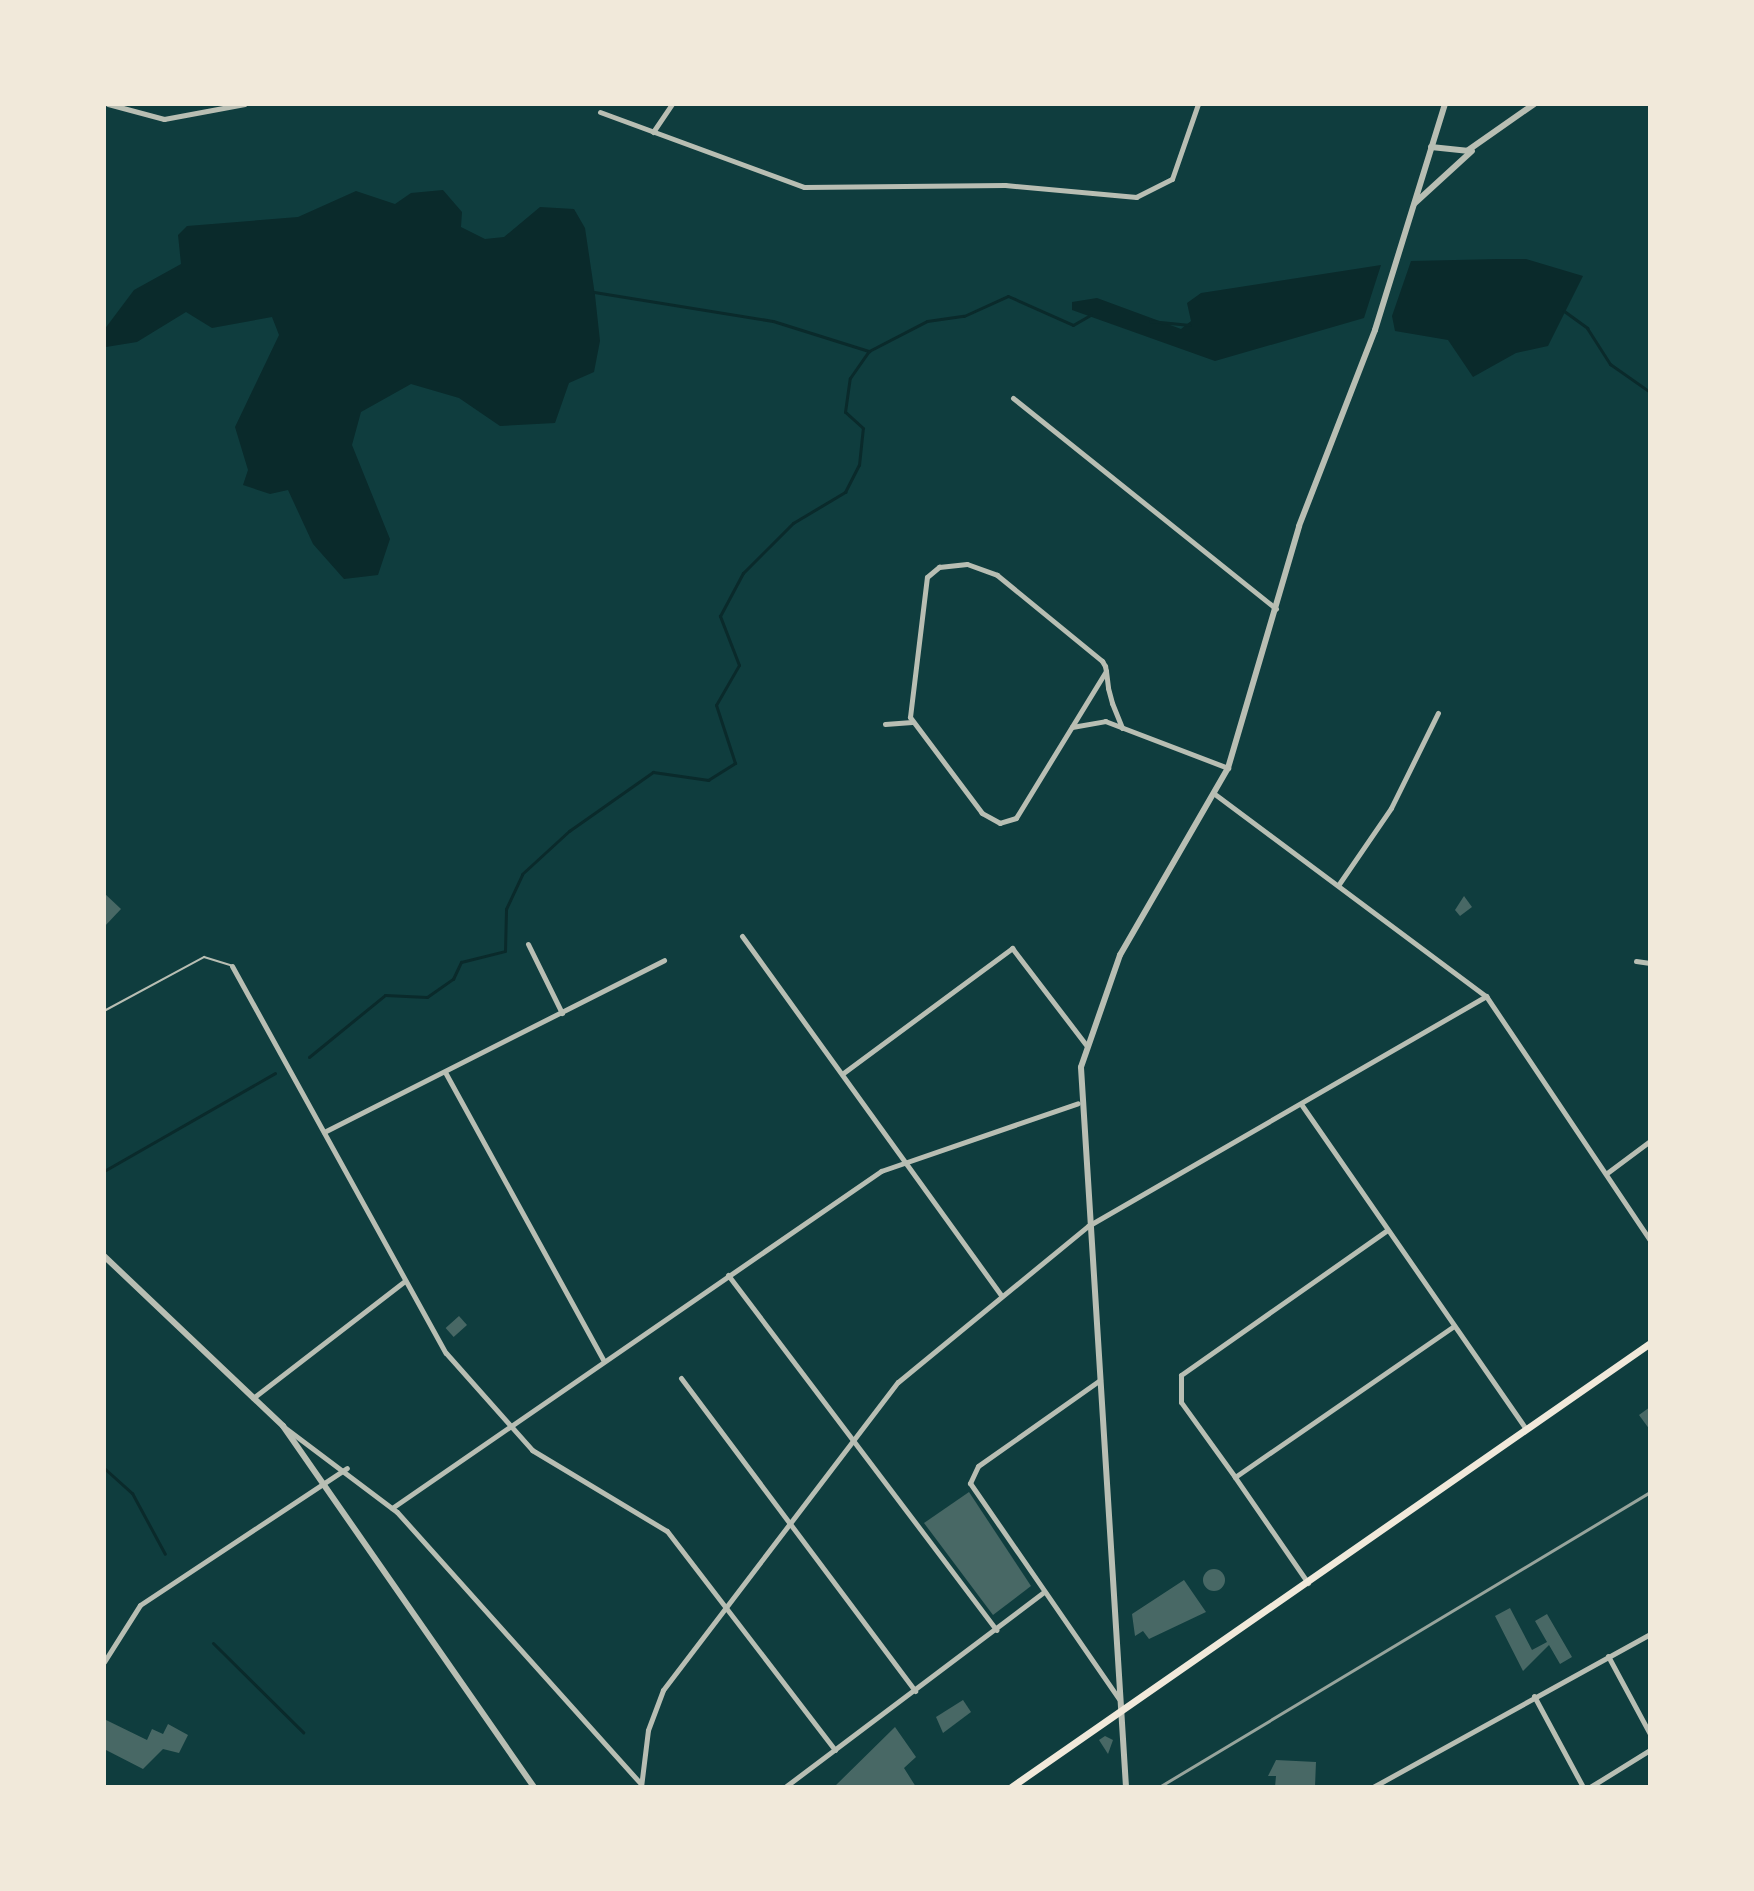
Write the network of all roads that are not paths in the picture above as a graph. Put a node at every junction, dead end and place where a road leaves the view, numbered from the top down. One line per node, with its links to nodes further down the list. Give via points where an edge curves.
1 (108, 104): 2 (street, via 155,119)
2 (245, 104)
3 (672, 104): 8 (street)
4 (1198, 104): 8 (street, via 1172,179 1136,197 993,185 804,187)
5 (1445, 104): 9 (street)
6 (1534, 104): 10 (street)
7 (600, 112): 8 (street)
8 (653, 132)
9 (1431, 147): 10 (street, via 1455,153); 11 (street)
10 (1477, 147): 11 (street)
11 (1412, 205): 13 (street)
12 (1013, 398): 13 (street)
13 (1276, 609): 20 (street)
14 (1106, 671): 16 (street, via 1097,655 997,575 967,564 939,567 925,583 908,695); 18 (street); 19 (street)
15 (1438, 713): 22 (street, via 1391,808)
16 (912, 722): 17 (street); 18 (street, via 977,809 1007,823)
17 (885, 724)
18 (1071, 727): 19 (street, via 1092,720)
19 (1122, 728): 20 (street)
20 (1228, 768): 21 (street)
21 (1216, 795): 22 (street); 32 (street, via 1120,955)
22 (1339, 884): 29 (street)
23 (742, 936): 34 (street)
24 (528, 944): 31 (street)
25 (664, 960): 31 (street)
26 (1636, 961): 27 (street)
27 (1650, 963)
28 (232, 966): 30 (lane, via 204,957); 37 (street)
29 (1486, 996): 36 (street); 40 (street)
30 (104, 1011)
31 (562, 1013): 33 (street)
32 (1087, 1046): 34 (street, via 1012,948); 35 (street)
33 (445, 1072): 37 (street); 50 (street)
34 (842, 1074): 39 (street)
35 (1078, 1103): 39 (street); 41 (street)
36 (1301, 1104): 41 (street); 42 (street)
37 (324, 1132): 46 (street)
38 (1650, 1141): 40 (street)
39 (901, 1161): 45 (street); 47 (street)
40 (1607, 1173): 43 (street)
41 (1088, 1226): 47 (street); 52 (street)
42 (1387, 1230): 48 (street); 59 (street, via 1181,1375 1181,1402)
43 (1650, 1240)
44 (104, 1256): 53 (street)
45 (728, 1275): 50 (street); 57 (street)
46 (405, 1281): 53 (street); 55 (street, via 446,1353)
47 (1001, 1295): 57 (street, via 898,1382)
48 (1454, 1326): 56 (street); 59 (street)
49 (1650, 1343): 56 (main road)
50 (604, 1361): 55 (street)
51 (681, 1378): 62 (street)
52 (1100, 1380): 64 (street, via 970,1479); 72 (street)
53 (253, 1398): 54 (street)
54 (283, 1426): 58 (street); 60 (street)
55 (510, 1426): 61 (street); 65 (street, via 538,1454 654,1519)
56 (1527, 1429): 63 (main road)
57 (853, 1441): 62 (street); 66 (street)
58 (347, 1468): 60 (street); 61 (street)
59 (1235, 1477): 63 (street)
60 (323, 1485): 69 (street, via 140,1605); 78 (street)
61 (392, 1508): 77 (street)
62 (791, 1524): 65 (street); 70 (street)
63 (1308, 1583): 73 (main road)
64 (1044, 1592): 66 (street); 72 (street)
65 (726, 1607): 75 (street); 77 (street, via 658,1700)
66 (996, 1630): 70 (street)
67 (1650, 1634): 68 (street)
68 (1608, 1656): 71 (street); 74 (street)
69 (104, 1662)
70 (915, 1691): 75 (street)
71 (1534, 1696): 82 (street); 83 (street)
72 (1119, 1699): 73 (street)
73 (1121, 1714): 80 (main road); 81 (street)
74 (1650, 1734)
75 (835, 1750): 79 (street)
76 (1650, 1750): 84 (street)
77 (641, 1786)
78 (534, 1787)
79 (785, 1787)
80 (1011, 1787)
81 (1126, 1787)
82 (1373, 1787)
83 (1583, 1787)
84 (1590, 1787)

